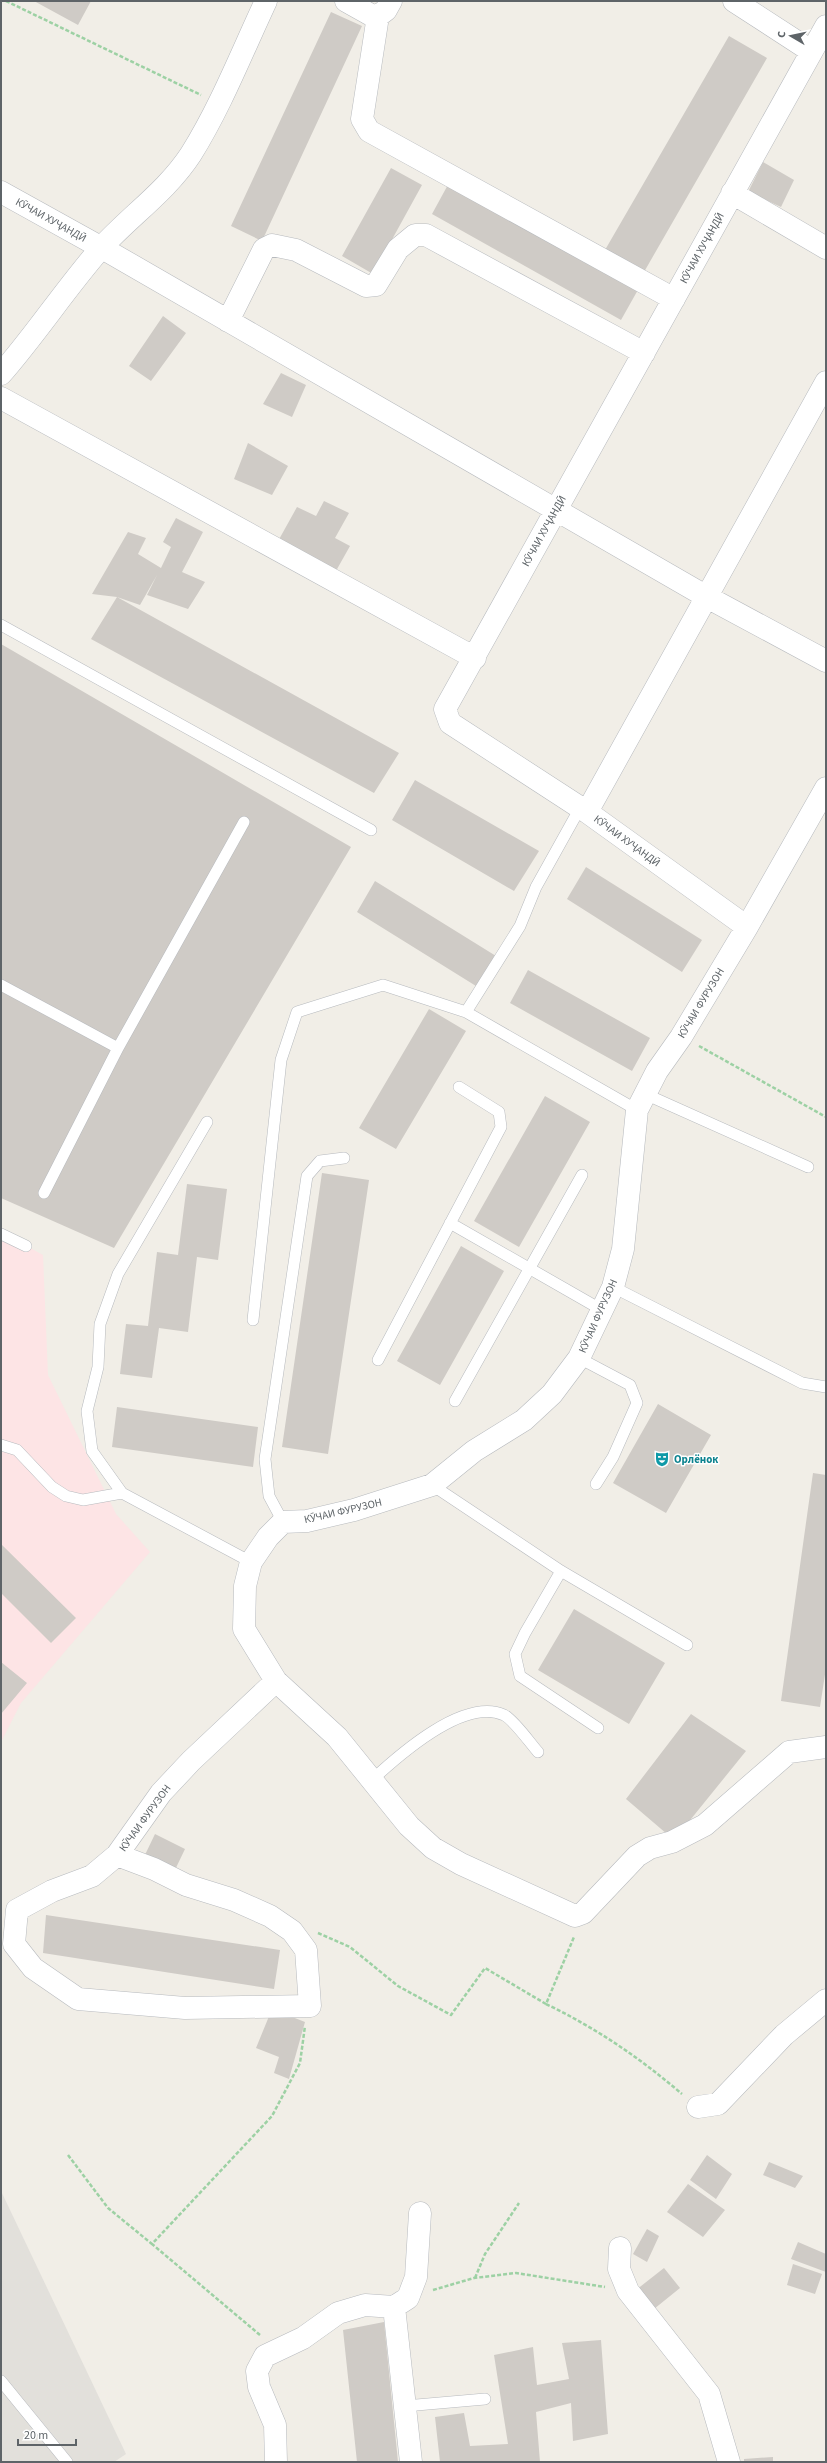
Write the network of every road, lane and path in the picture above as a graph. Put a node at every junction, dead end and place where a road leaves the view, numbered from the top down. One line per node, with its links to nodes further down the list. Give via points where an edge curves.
1 (6, 1): 8 (path)
2 (266, 1): 8 (street)
3 (346, 1): 5 (street, via 371,15)
4 (734, 1): 7 (street)
5 (384, 9): 13 (street, via 362,119 370,131)
6 (826, 26): 7 (street, КӮЧАИ ХУҶАНДӢ)
7 (811, 51): 10 (street, КӮЧАИ ХУҶАНДӢ)
8 (218, 104): 11 (street, via 191,154 167,185)
9 (1, 192): 11 (street, КӮЧАИ ХУҶАНДӢ)
10 (732, 193): 12 (street); 13 (street, КӮЧАИ ХУҶАНДӢ)
11 (102, 248): 14 (street, КӮЧАИ ХУҶАНДӢ); 16 (street)
12 (826, 248)
13 (674, 299): 15 (street, КӮЧАИ ХУҶАНДӢ)
14 (228, 321): 15 (street, via 264,250 272,245 296,250 366,286 376,285 398,249 415,235 426,235); 19 (street, КӮЧАИ ХУҶАНДӢ)
15 (644, 353): 19 (street, КӮЧАИ ХУҶАНДӢ)
16 (1, 374)
17 (826, 382): 20 (street)
18 (1, 398): 22 (street)
19 (555, 510): 20 (street, КӮЧАИ ХУҶАНДӢ); 22 (street, КӮЧАИ ХУҶАНДӢ)
20 (706, 597): 23 (street, КӮЧАИ ХУҶАНДӢ); 25 (street)
21 (1, 625): 27 (lane)
22 (475, 658): 25 (street, КӮЧАИ ХУҶАНДӢ, via 445,709 450,723)
23 (826, 661)
24 (826, 788): 28 (street, КӮЧАИ ФУРУЗОН)
25 (583, 810): 28 (street, КӮЧАИ ХУҶАНДӢ); 30 (lane, via 536,887 520,926)
26 (244, 822): 32 (lane)
27 (371, 830)
28 (747, 927): 31 (street, КӮЧАИ ФУРУЗОН)
29 (1, 985): 32 (lane)
30 (466, 1012): 34 (lane); 47 (lane, via 383,985 297,1012 281,1060)
31 (681, 1037): 34 (street, КӮЧАИ ФУРУЗОН, via 657,1071); 35 (path)
32 (118, 1048): 40 (lane)
33 (459, 1087): 41 (lane, via 499,1112 501,1127)
34 (641, 1102): 38 (lane); 45 (street, КӮЧАИ ФУРУЗОН, via 623,1249)
35 (826, 1117)
36 (207, 1122): 55 (lane, via 118,1274 100,1324 98,1367 87,1411 92,1451)
37 (344, 1158): 56 (lane, via 320,1161 307,1176 265,1459 269,1496)
38 (808, 1167)
39 (582, 1175): 44 (lane)
40 (44, 1193)
41 (450, 1223): 44 (lane); 49 (lane)
42 (1, 1234): 43 (lane)
43 (26, 1246)
44 (530, 1269): 46 (lane); 51 (lane)
45 (613, 1286): 46 (street, КӮЧАИ ФУРУЗОН); 50 (lane, via 802,1383)
46 (602, 1310): 48 (street, КӮЧАИ ФУРУЗОН)
47 (253, 1320)
48 (579, 1358): 53 (lane, via 630,1385 637,1403 613,1457); 54 (street, КӮЧАИ ФУРУЗОН, via 552,1394 524,1420 474,1451)
49 (378, 1360)
50 (826, 1387)
51 (455, 1401)
52 (1, 1445): 55 (lane, via 17,1450 52,1487 66,1496 83,1500)
53 (596, 1484)
54 (432, 1485): 56 (street, КӮЧАИ ФУРУЗОН, via 354,1510 307,1521); 58 (lane)
55 (122, 1493): 57 (lane)
56 (283, 1522): 57 (street, via 268,1537)
57 (251, 1562): 60 (street, via 245,1586 244,1629)
58 (561, 1571): 59 (lane); 61 (lane, via 525,1633 516,1654 520,1676)
59 (687, 1645)
60 (276, 1681): 64 (street, via 337,1737); 65 (street, КӮЧАИ ФУРУЗОН, via 160,1793)
61 (598, 1728)
62 (826, 1746): 66 (street, via 789,1752 705,1825 637,1856)
63 (538, 1752): 64 (lane, via 505,1716 490,1713 470,1714 426,1736)
64 (372, 1780): 66 (street, via 409,1826 433,1848 461,1864 575,1916)
65 (117, 1855): 67 (street, via 186,1885 234,1900 270,1916); 70 (street, КӮЧАИ ФУРУЗОН, via 92,1876 52,1891 17,1910 14,1944 33,1968 78,1999 185,2008)
66 (583, 1913): 69 (path)
67 (292, 1931): 69 (path, via 323,1933 350,1947 398,1986 451,2015 485,1968); 70 (street, via 306,1950)
68 (826, 2000): 71 (street, via 784,2035 718,2104)
69 (546, 2004): 71 (path, via 584,2022 646,2063)
70 (310, 2006): 75 (path, via 300,2063 272,2116)
71 (698, 2107)
72 (68, 2155): 75 (path, via 108,2208)
73 (519, 2202): 77 (path, via 485,2254)
74 (420, 2213): 79 (street, via 416,2277)
75 (152, 2244): 80 (path)
76 (620, 2248): 78 (street, via 619,2269)
77 (474, 2278): 78 (path, via 516,2273); 79 (path)
78 (628, 2291): 87 (street, via 709,2394)
79 (401, 2303): 80 (street, via 365,2305 338,2313 303,2338); 83 (street)
80 (278, 2350): 85 (street, via 265,2356 257,2371 259,2387 275,2425)
81 (1, 2380): 84 (lane)
82 (485, 2398): 83 (lane)
83 (405, 2406): 86 (street)
84 (67, 2462)
85 (276, 2462)
86 (411, 2462)
87 (729, 2462)

